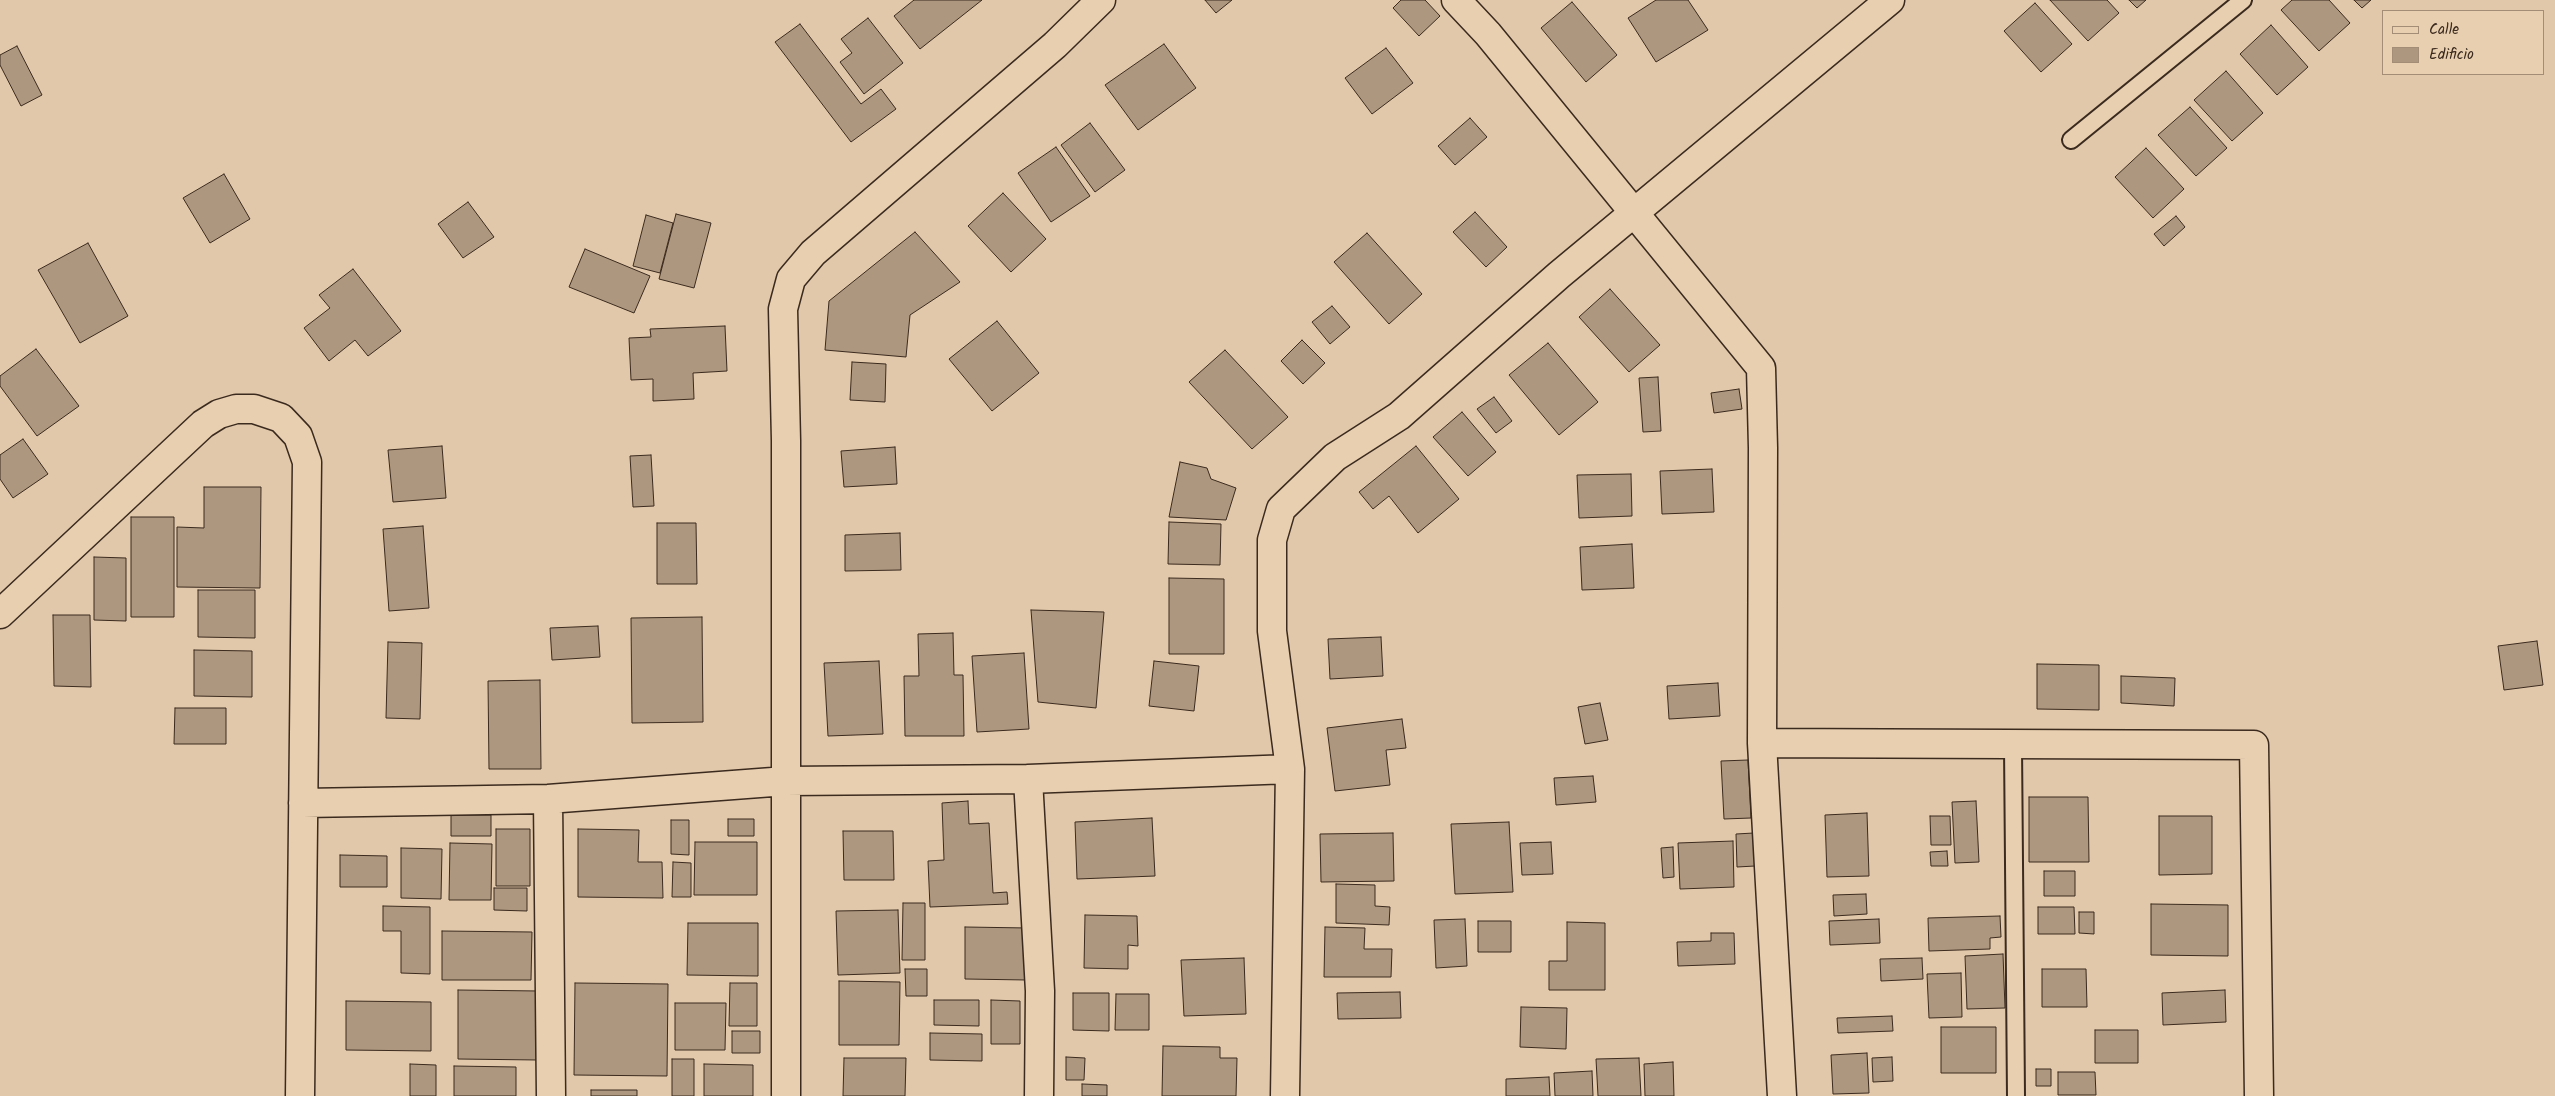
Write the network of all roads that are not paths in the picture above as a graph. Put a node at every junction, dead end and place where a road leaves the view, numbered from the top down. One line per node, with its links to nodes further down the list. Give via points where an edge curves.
1 (1101, 0): 12 (street, via 1055,45 813,253 791,279 783,309)
2 (1456, 0): 6 (street, via 1488,34)
3 (1890, 0): 6 (street)
4 (2243, 0): 5 (lane)
5 (2071, 140)
6 (1634, 213): 8 (street, via 1761,368 1764,448); 10 (street, via 1399,416 1335,457 1281,510 1272,540 1272,631)
7 (0, 614): 14 (street, via 203,424 236,409 254,409 281,418 298,436 307,462)
8 (1762, 743): 9 (street); 20 (street)
9 (2013, 746): 21 (lane); 22 (street, via 2254,745)
10 (1290, 769): 11 (street); 19 (street)
11 (1028, 779): 12 (street); 18 (street, via 1040,992)
12 (786, 781): 13 (street); 17 (street)
13 (548, 799): 14 (street); 16 (street)
14 (303, 802): 15 (street)
15 (300, 1096)
16 (551, 1096)
17 (786, 1096)
18 (1039, 1096)
19 (1285, 1096)
20 (1782, 1096)
21 (2016, 1096)
22 (2259, 1096)

